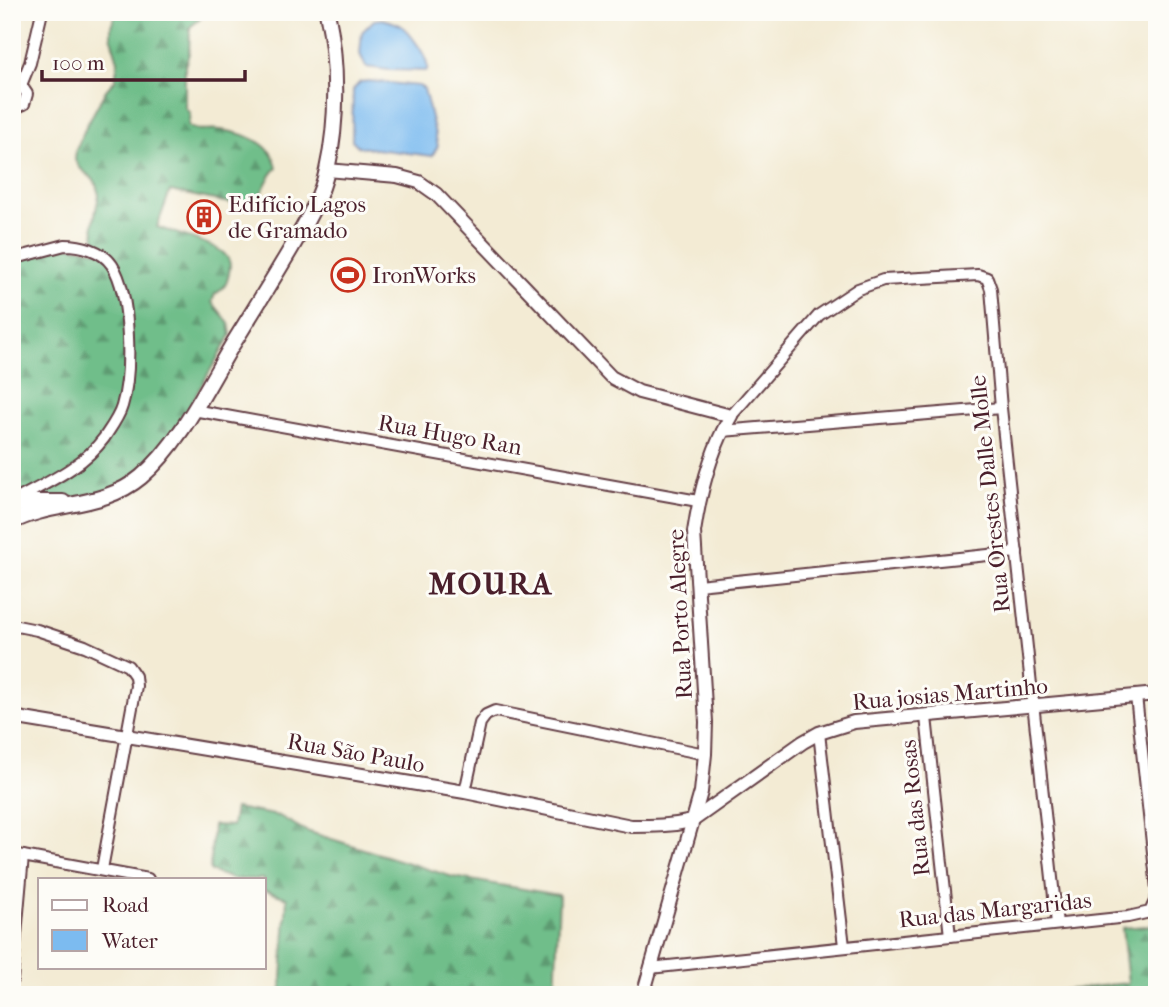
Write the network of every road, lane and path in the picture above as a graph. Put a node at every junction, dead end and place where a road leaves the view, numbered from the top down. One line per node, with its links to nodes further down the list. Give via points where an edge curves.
1 (42, 12): 3 (street, via 33,54)
2 (327, 12): 6 (main road, via 334,73)
3 (17, 84): 4 (street, via 25,89 26,99)
4 (14, 109): 5 (street)
5 (12, 124)
6 (327, 170): 10 (main road, via 304,226); 11 (street, via 419,182 436,194 611,377 639,392)
7 (12, 259): 13 (street, via 65,245 97,251 117,274 128,344 122,409 103,439 78,464)
8 (987, 278): 9 (street, Rua Orestes Dalle Molle); 11 (street, Rua Porto Alegre, via 883,280 858,289 819,315)
9 (1001, 408): 12 (street); 17 (street, Rua Orestes Dalle Molle)
10 (193, 410): 14 (street, Rua Hugo Ran); 15 (main road, via 158,461 140,477 123,489)
11 (731, 416): 12 (street, Rua Porto Alegre)
12 (722, 431): 14 (street, Rua Porto Alegre)
13 (19, 501): 15 (main road); 16 (main road)
14 (698, 501): 18 (street, Rua Porto Alegre, via 694,560)
15 (82, 503): 16 (main road)
16 (12, 520)
17 (1017, 552): 18 (street); 22 (street, Rua Orestes Dalle Molle)
18 (698, 584): 27 (street, Rua Porto Alegre)
19 (12, 625): 26 (street, via 85,646 128,666 136,686)
20 (1157, 695): 21 (street, Rua josias Martinho)
21 (1136, 696): 22 (street, Rua josias Martinho); 33 (street)
22 (1033, 707): 24 (street, Rua josias Martinho); 35 (street, Rua Orestes Dalle Molle)
23 (12, 717): 26 (street, Rua São Paulo)
24 (926, 717): 25 (street, Rua josias Martinho, via 854,722); 36 (street, Rua das Rosas)
25 (819, 733): 29 (street, Rua josias Martinho); 37 (street)
26 (128, 736): 28 (street, Rua São Paulo); 31 (street)
27 (705, 754): 28 (street, via 495,711 480,723); 29 (street, Rua Porto Alegre)
28 (465, 792): 29 (street, Rua São Paulo, via 631,826)
29 (692, 821): 38 (street, Rua Porto Alegre)
30 (18, 855): 31 (street); 39 (street)
31 (102, 869): 32 (street)
32 (143, 878)
33 (1157, 889)
34 (1157, 897): 35 (street, Rua das Margaridas, via 1150,912)
35 (1057, 925): 36 (street, Rua das Margaridas)
36 (950, 936): 37 (street, Rua das Margaridas)
37 (844, 946): 38 (street, Rua das Margaridas)
38 (650, 968): 40 (street, Rua Porto Alegre)
39 (12, 979)
40 (643, 995)

